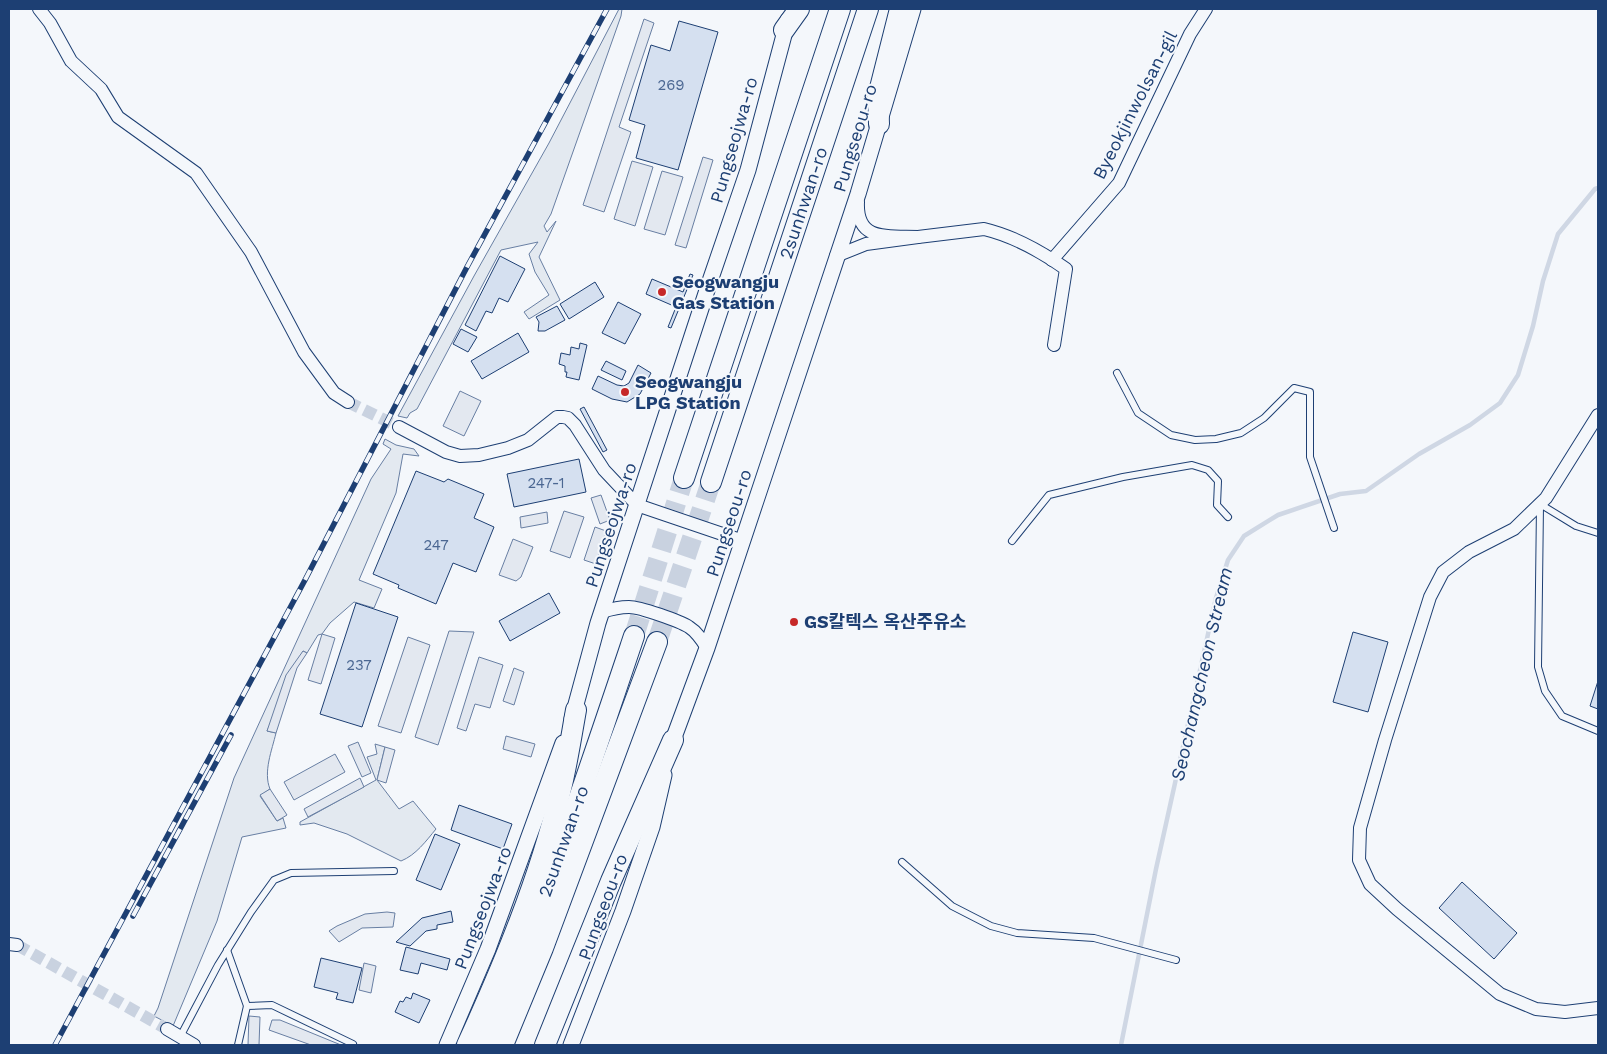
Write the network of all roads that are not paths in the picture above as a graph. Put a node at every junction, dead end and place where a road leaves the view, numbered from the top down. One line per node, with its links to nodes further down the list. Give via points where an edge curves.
1 (39, 9): 17 (street, via 71,61 101,89 118,117 196,173 251,252 304,352 334,393)
2 (791, 9): 9 (street, Pungseojwa-ro)
3 (799, 9): 9 (highway)
4 (840, 9): 20 (highway, 2sunhwan-ro)
5 (868, 9): 21 (highway, 2sunhwan-ro)
6 (900, 9): 10 (highway, via 878,96)
7 (914, 9): 10 (street, Pungseou-ro)
8 (1206, 9): 14 (street, Byeokjinwolsan-gil, via 1190,34 1119,183)
9 (784, 30): 23 (street, Pungseojwa-ro, via 748,170)
10 (879, 124): 11 (street, Pungseou-ro)
11 (858, 194): 12 (street, via 857,215 866,229 884,236); 13 (street, Pungseou-ro)
12 (918, 237): 13 (street, via 866,244); 14 (street, via 984,229)
13 (836, 256): 27 (street, Pungseou-ro)
14 (1052, 260): 15 (street, via 1066,269)
15 (1054, 345)
16 (1117, 373): 25 (lane, via 1138,413 1171,435 1195,440 1242,433 1264,418 1294,388 1310,392 1310,457)
17 (348, 402)
18 (1598, 415): 22 (street)
19 (399, 428): 23 (street, via 446,452 460,456 480,455 528,440 557,417 563,416 575,426 604,470)
20 (684, 478)
21 (711, 482)
22 (1540, 504): 26 (lane, via 1576,526); 34 (lane, via 1538,667 1545,691 1562,716); 41 (street, via 1514,529 1469,552 1443,572 1430,597 1384,740 1360,828 1360,860 1370,884 1500,994 1536,1009 1565,1012)
23 (637, 505): 27 (street); 29 (street, Pungseojwa-ro)
24 (1228, 517): 28 (lane, via 1217,504 1218,481 1208,470 1192,465 1049,495)
25 (1334, 528)
26 (1598, 533)
27 (743, 541): 32 (street, Pungseou-ro)
28 (1012, 541)
29 (602, 612): 32 (street, via 631,607 679,622 689,627); 33 (street, Pungseojwa-ro)
30 (634, 636): 49 (highway, 2sunhwan-ro, via 547,890)
31 (656, 642): 50 (highway, 2sunhwan-ro, via 543,948)
32 (707, 648): 35 (street, Pungseou-ro)
33 (576, 710): 47 (street, Pungseojwa-ro, via 488,949); 48 (highway, via 560,793 544,849 497,978)
34 (1598, 731)
35 (673, 740): 51 (highway, via 611,881); 52 (street, Pungseou-ro, via 652,827)
36 (902, 862): 39 (lane, via 952,906 991,926 1017,933 1094,938)
37 (394, 872): 38 (lane, via 291,873 274,880)
38 (227, 950): 40 (lane); 43 (lane)
39 (1173, 959)
40 (246, 1006): 44 (lane, via 272,1005); 46 (lane)
41 (1598, 1008)
42 (166, 1029): 43 (street)
43 (180, 1036): 45 (street)
44 (353, 1044)
45 (194, 1045)
46 (238, 1045)
47 (447, 1045)
48 (467, 1045)
49 (486, 1045)
50 (503, 1045)
51 (545, 1045)
52 (572, 1045)

